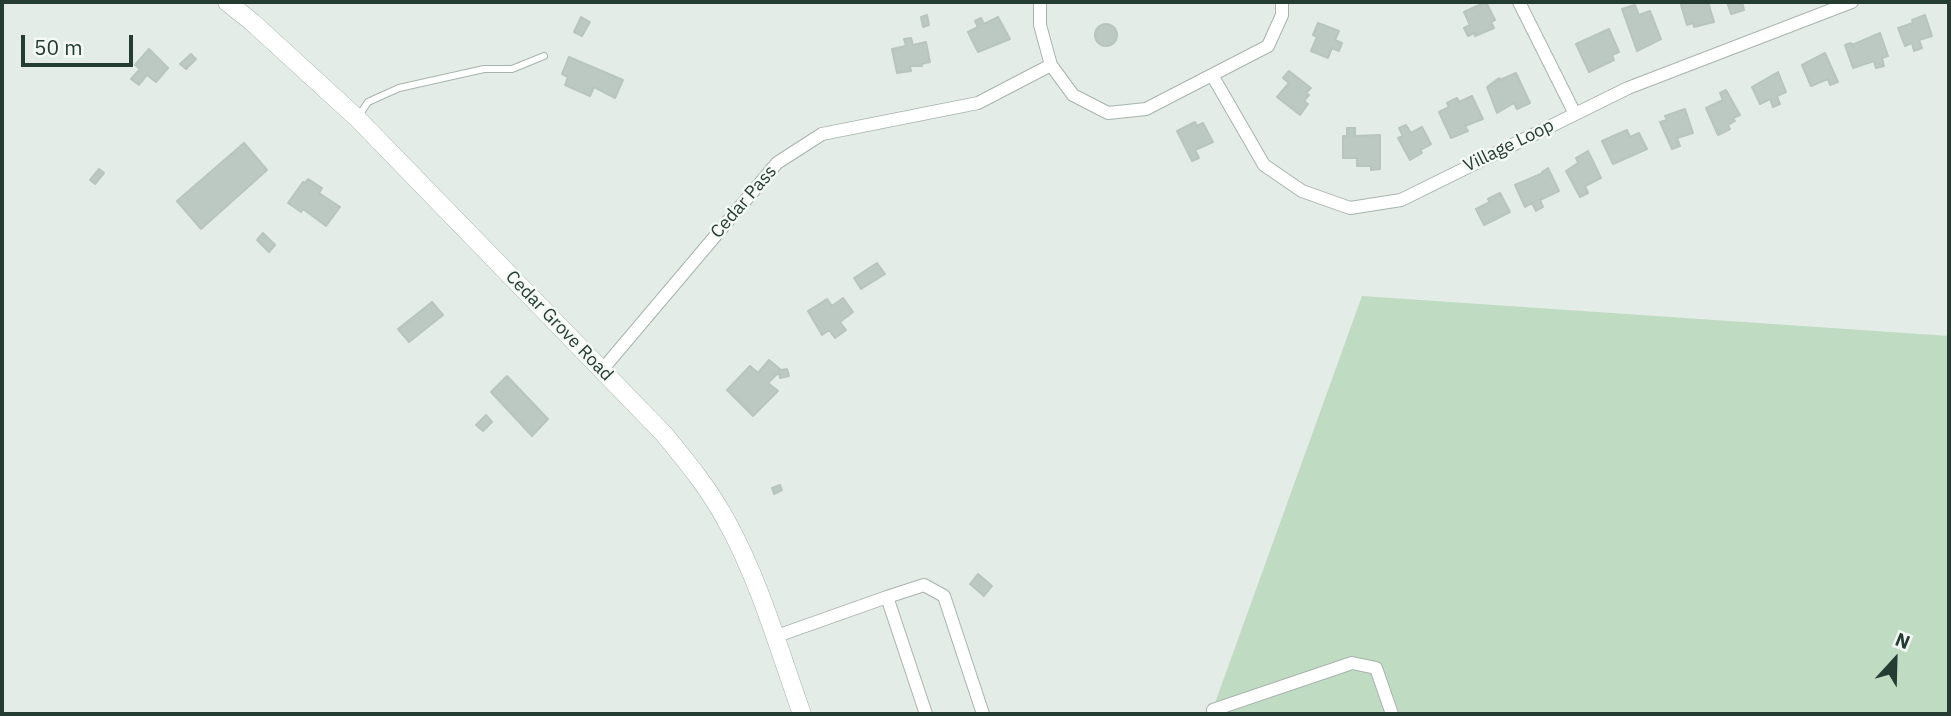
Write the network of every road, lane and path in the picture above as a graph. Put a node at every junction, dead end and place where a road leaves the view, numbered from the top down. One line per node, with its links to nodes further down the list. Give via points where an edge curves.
1 (227, 2): 10 (main road, Cedar Grove Road)
2 (1040, 2): 7 (street, via 1040,25)
3 (1282, 2): 8 (street, via 1282,15 1268,46)
4 (1519, 2): 9 (street)
5 (1852, 2): 9 (street, Village Loop, via 1628,88)
6 (544, 57): 10 (lane, via 512,69 484,69 399,88 368,102)
7 (1051, 65): 8 (street, via 1073,95 1108,113 1146,109); 11 (street, Cedar Pass, via 978,103 822,134 777,163)
8 (1212, 75): 9 (street, Village Loop, via 1264,165 1302,191 1350,208 1401,200)
9 (1575, 114)
10 (357, 118): 11 (main road, Cedar Grove Road)
11 (602, 370): 13 (main road, Cedar Grove Road, via 664,434 728,522)
12 (887, 597): 13 (street); 16 (street); 17 (street, via 924,585 944,596)
13 (774, 636): 15 (main road, Cedar Grove Road)
14 (1209, 713): 18 (street, via 1352,663 1376,668)
15 (802, 714)
16 (926, 714)
17 (983, 714)
18 (1392, 714)

